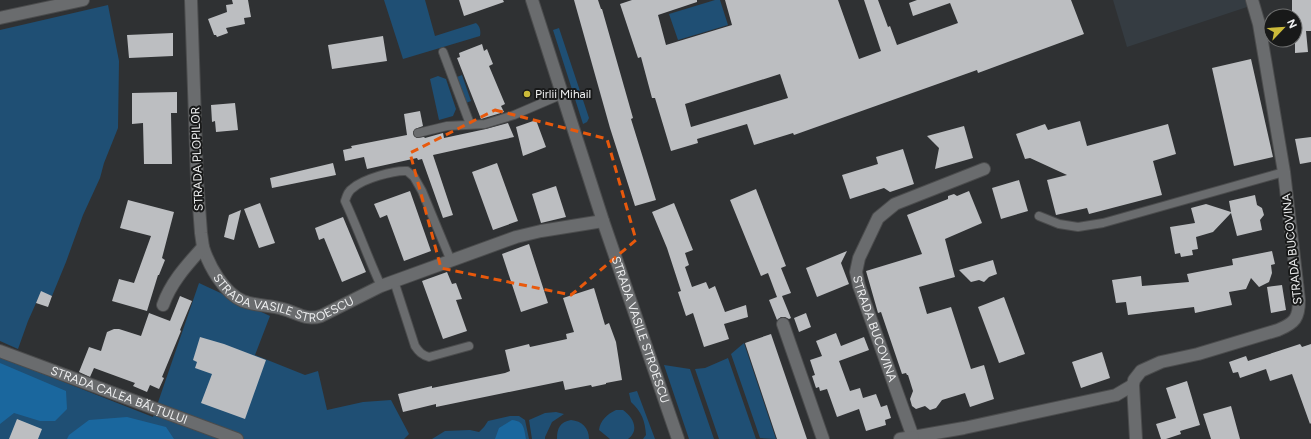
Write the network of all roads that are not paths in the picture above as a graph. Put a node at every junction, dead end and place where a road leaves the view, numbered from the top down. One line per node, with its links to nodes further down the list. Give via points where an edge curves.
1 (83, 0): 5 (street)
2 (191, 0): 14 (street, STRADA PLOPILOR, via 197,179)
3 (532, 0): 7 (street, STRADA VASILE STROESCU)
4 (1252, 0): 11 (street, STRADA BUCOVINA, via 1260,32)
5 (0, 18)
6 (443, 52): 8 (lane)
7 (563, 94): 8 (lane, via 514,115 485,124); 13 (street, STRADA VASILE STROESCU)
8 (470, 124): 9 (lane)
9 (418, 133)
10 (984, 169): 23 (street, STRADA BUCOVINA, via 895,204 878,218 859,258 856,272 859,286)
11 (1284, 172): 12 (lane, via 1103,223 1078,227 1059,224); 22 (street, STRADA BUCOVINA, via 1300,300 1297,318 1278,330 1198,354 1161,362 1141,371)
12 (1039, 216)
13 (603, 220): 15 (street, STRADA VASILE STROESCU, via 516,237); 25 (street, STRADA VASILE STROESCU)
14 (203, 247): 17 (street, STRADA VASILE STROESCU, via 221,282 242,300 281,308 307,318 321,316); 18 (street, via 175,280)
15 (451, 261): 16 (street, STRADA VASILE STROESCU); 17 (lane, STRADA VASILE STROESCU, via 414,177 407,171 383,174 354,187 347,194 345,201)
16 (394, 280): 17 (street, STRADA VASILE STROESCU); 20 (lane, via 419,352 429,357)
17 (381, 286)
18 (163, 305)
19 (783, 324): 26 (street)
20 (469, 346)
21 (0, 351): 24 (street, STRADA CALEA BĂLȚULUI)
22 (1133, 385): 23 (street, STRADA BUCOVINA, via 1116,395); 28 (street)
23 (913, 438): 27 (street, STRADA BUCOVINA)
24 (237, 439)
25 (678, 439)
26 (823, 439)
27 (900, 439)
28 (1136, 439)

